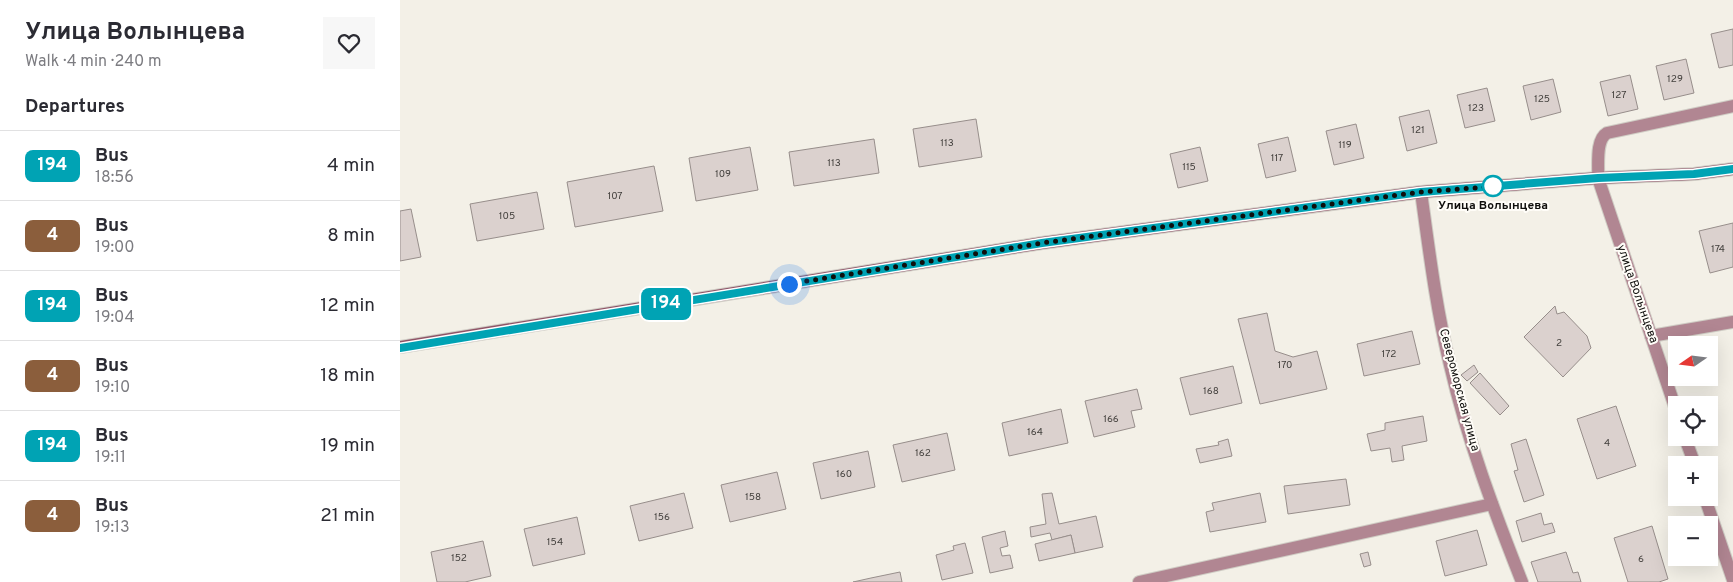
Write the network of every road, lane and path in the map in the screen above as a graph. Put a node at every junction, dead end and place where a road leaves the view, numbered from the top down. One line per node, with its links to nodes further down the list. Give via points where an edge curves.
1 (1733, 106): 3 (street, via 1604,135 1600,142)
2 (1733, 169): 3 (main road)
3 (1598, 178): 4 (main road); 6 (street, улица Волынцева)
4 (1421, 192): 7 (main road, via 1042,243); 9 (street, Североморская улица, via 1437,306 1450,366)
5 (1733, 322): 6 (street)
6 (1651, 336): 8 (street, улица Волынцева)
7 (400, 348)
8 (1671, 396)
9 (1492, 504): 12 (street); 13 (street, Североморская улица)
10 (1709, 506): 11 (street)
11 (1733, 580)
12 (1139, 582)
13 (1522, 582)

